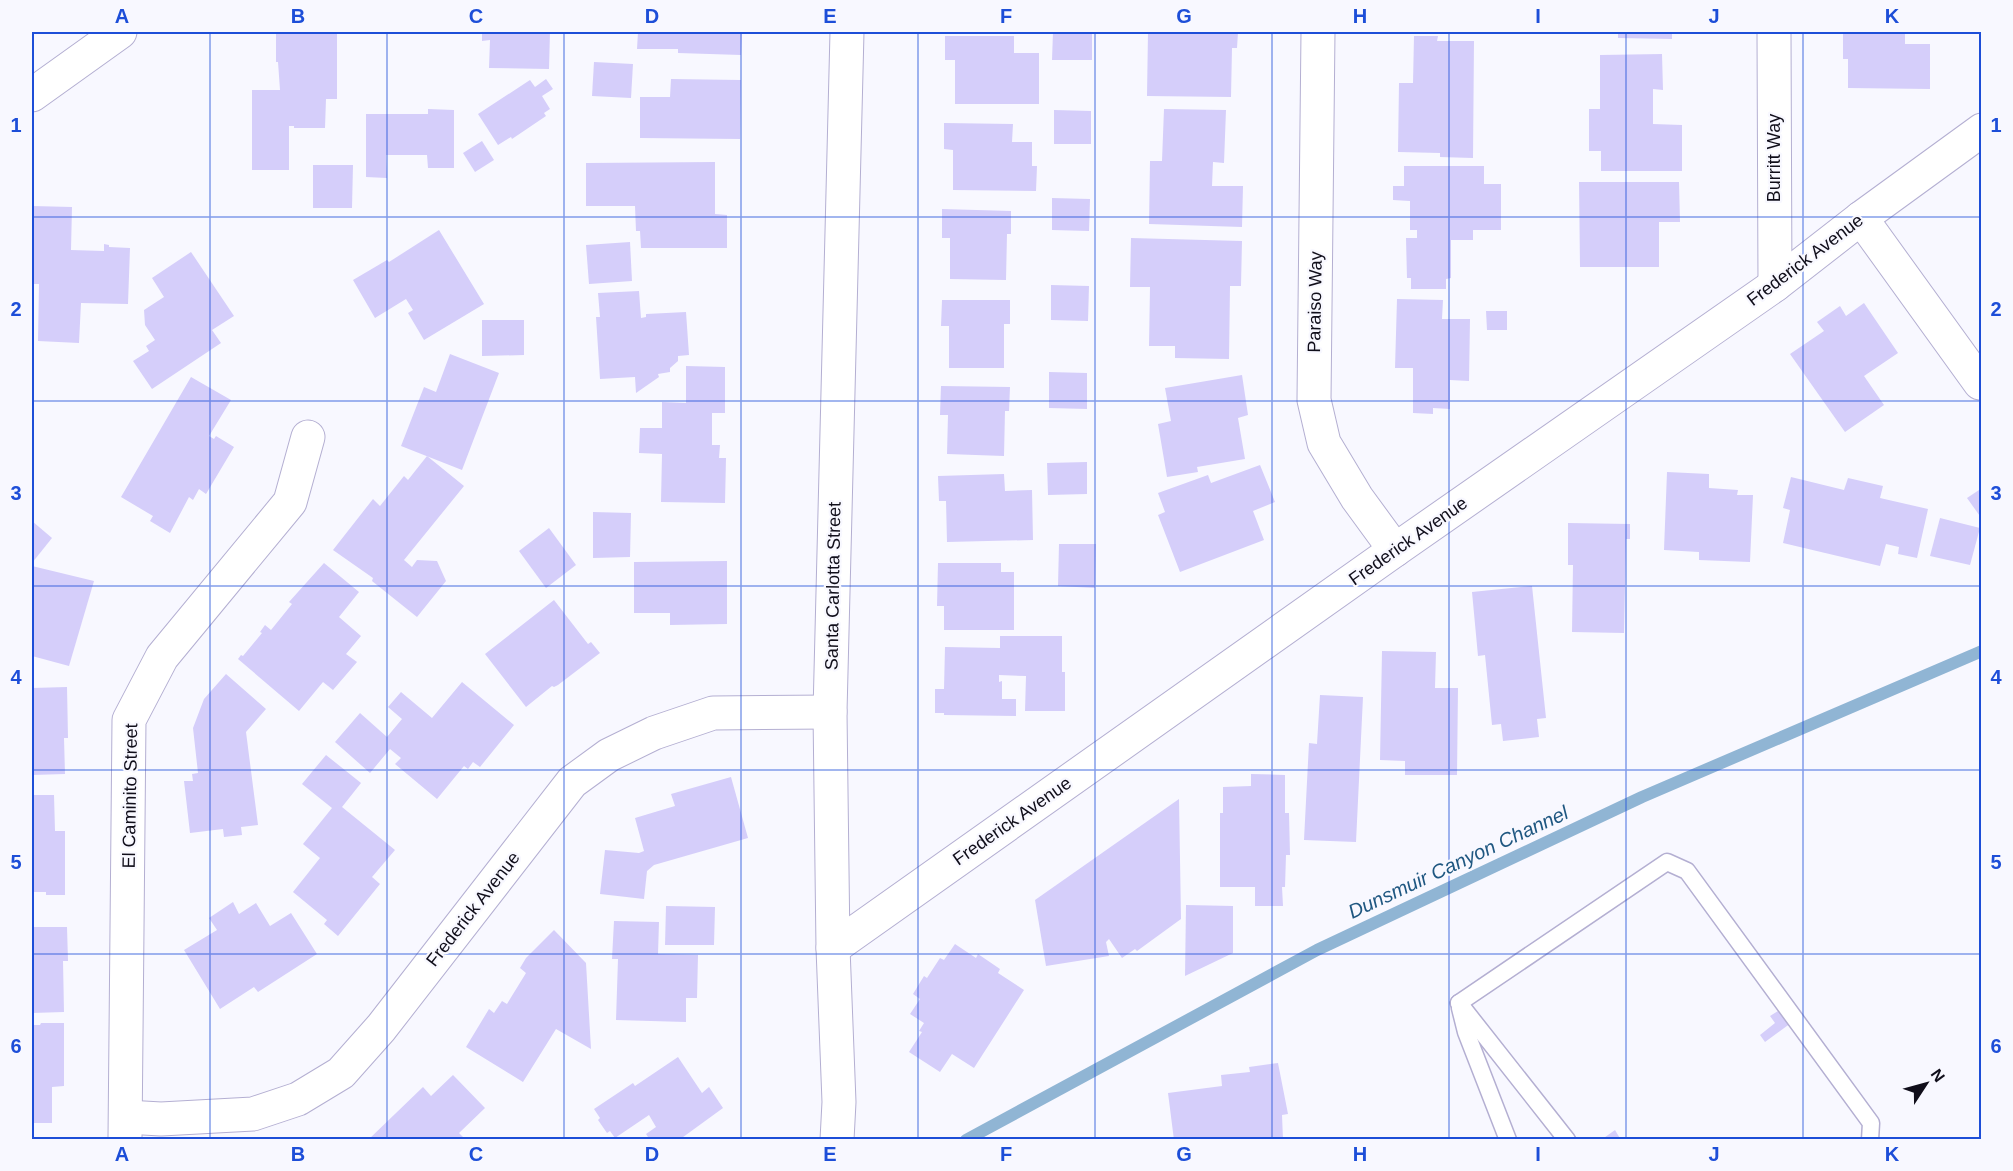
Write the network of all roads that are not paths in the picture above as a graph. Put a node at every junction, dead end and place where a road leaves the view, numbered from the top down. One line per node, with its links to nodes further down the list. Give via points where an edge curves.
1 (120, 32): 5 (street)
2 (847, 32): 12 (street, Santa Carlotta Street)
3 (1318, 32): 11 (street, Paraiso Way, via 1314,400 1324,443)
4 (1774, 32): 8 (street, Burritt Way)
5 (32, 95)
6 (1982, 130): 7 (street, Frederick Avenue)
7 (1861, 218): 8 (street, Frederick Avenue); 9 (street)
8 (1774, 285): 11 (street, Frederick Avenue)
9 (1980, 383)
10 (309, 437): 15 (street, El Caminito Street, via 290,502 162,657 129,720)
11 (1395, 550): 13 (street, Frederick Avenue)
12 (830, 712): 13 (street, Santa Carlotta Street); 15 (street, Frederick Avenue, via 713,713 654,733 609,755 572,782 381,1028 341,1073 298,1099 253,1114 161,1119)
13 (833, 948): 16 (street, Santa Carlotta Street)
14 (1459, 1003): 17 (lane, via 1466,1032); 18 (lane); 19 (lane, via 1667,862 1687,871 1858,1104 1871,1123)
15 (125, 1128)
16 (837, 1140)
17 (1508, 1140)
18 (1567, 1140)
19 (1870, 1140)

